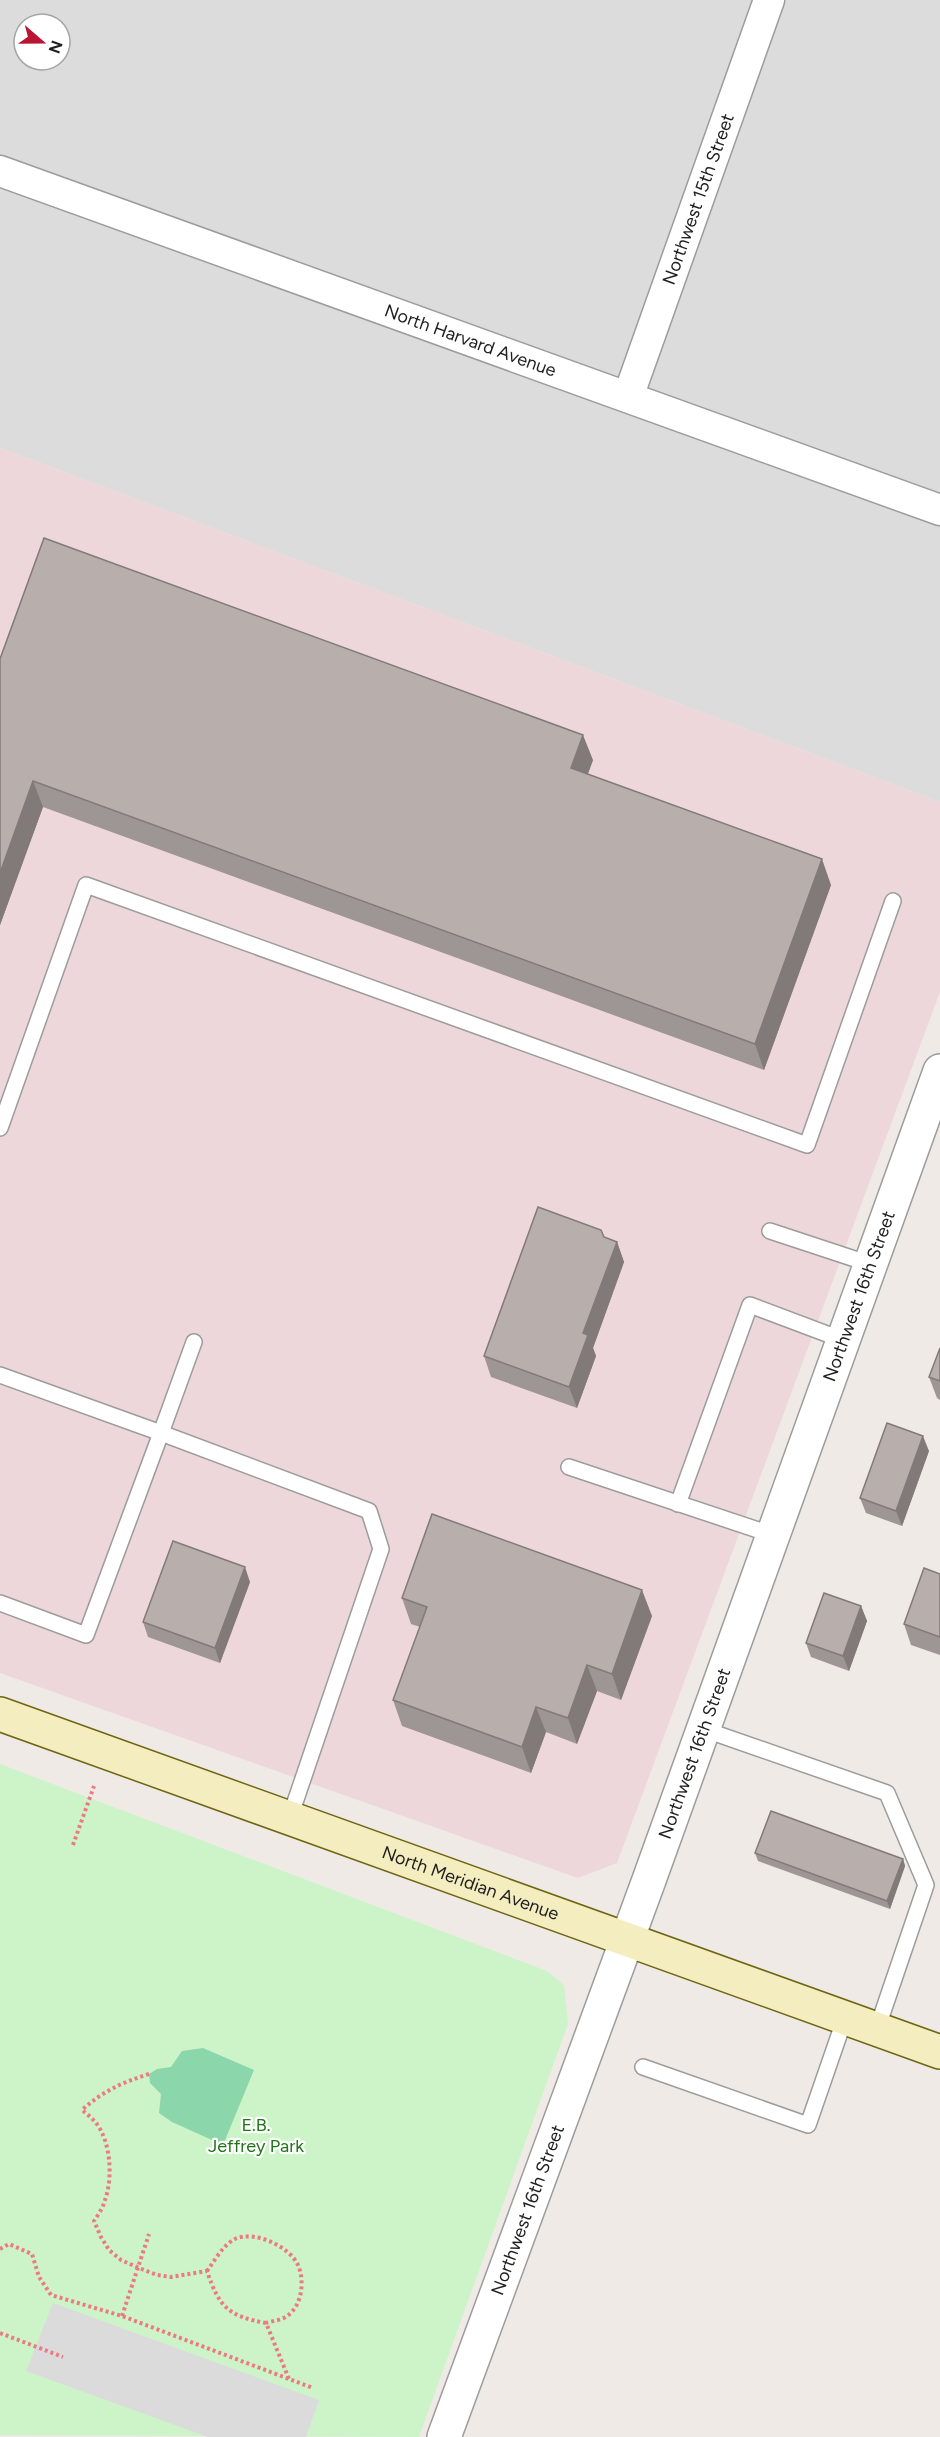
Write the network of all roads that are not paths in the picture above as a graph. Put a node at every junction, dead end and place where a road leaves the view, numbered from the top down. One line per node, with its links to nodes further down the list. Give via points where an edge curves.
1 (769, 0): 3 (street, Northwest 15th Street)
2 (0, 171): 3 (street, North Harvard Avenue)
3 (628, 397): 4 (street, North Harvard Avenue)
4 (940, 510)
5 (893, 901): 7 (lane, via 807,1145 86,885)
6 (940, 1071): 9 (street, Northwest 16th Street)
7 (0, 1128)
8 (770, 1231): 9 (lane)
9 (870, 1264): 10 (street, Northwest 16th Street)
10 (843, 1340): 15 (lane, via 750,1305); 16 (street, Northwest 16th Street)
11 (194, 1342): 13 (lane)
12 (0, 1375): 13 (lane)
13 (161, 1433): 17 (lane, via 86,1635); 20 (lane, via 369,1511 381,1550)
14 (569, 1467): 15 (lane)
15 (678, 1504): 16 (lane)
16 (773, 1535): 19 (street, Northwest 16th Street)
17 (0, 1604)
18 (0, 1714): 20 (main road, North Meridian Avenue)
19 (703, 1729): 21 (lane, via 887,1793); 22 (street, Northwest 16th Street)
20 (290, 1817): 22 (main road, North Meridian Avenue)
21 (933, 1887): 24 (lane)
22 (628, 1939): 23 (main road, North Meridian Avenue); 27 (street, Northwest 16th Street)
23 (845, 2018): 24 (main road, North Meridian Avenue); 26 (lane, via 808,2125)
24 (877, 2029): 25 (main road, North Meridian Avenue)
25 (940, 2052)
26 (643, 2067)
27 (444, 2437)

